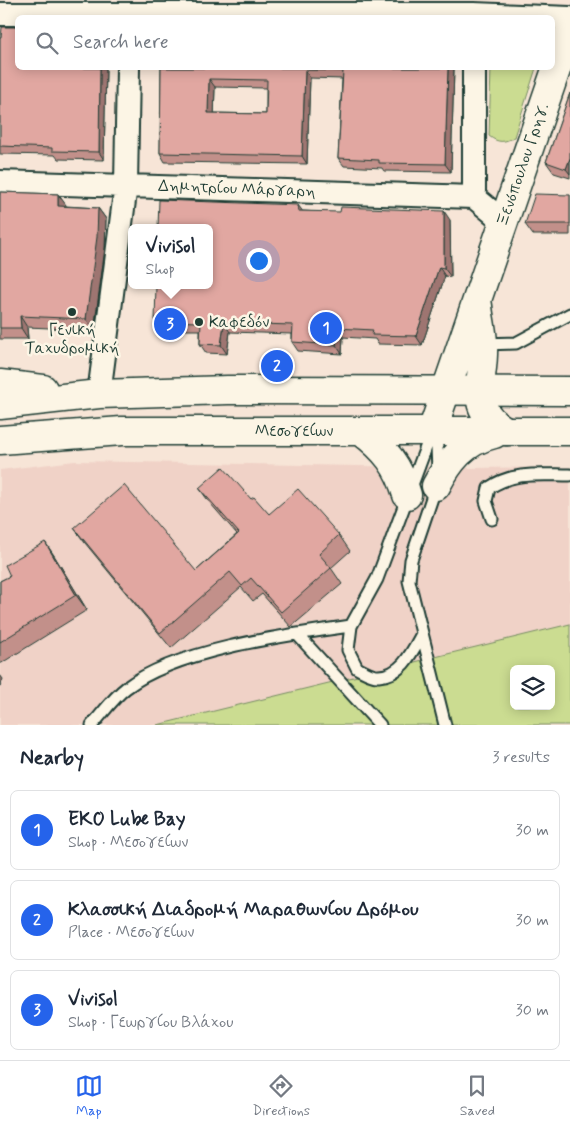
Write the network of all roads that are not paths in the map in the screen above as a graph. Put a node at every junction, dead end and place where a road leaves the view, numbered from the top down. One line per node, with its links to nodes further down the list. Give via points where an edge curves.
1 (129, 10): 2 (street); 3 (street)
2 (474, 10): 4 (street)
3 (0, 14)
4 (534, 15)
5 (555, 17): 6 (street)
6 (570, 18)
7 (570, 29): 13 (main road, Ξενόπουλου Γρηγ.)
8 (128, 70): 11 (street)
9 (474, 70): 12 (street)
10 (0, 182): 11 (street, Δημητρίου Μάργαρη)
11 (126, 186): 12 (street, Δημητρίου Μάργαρη); 21 (street)
12 (474, 197): 13 (street)
13 (504, 222): 14 (main road, Ξενόπουλου Γρηγ.)
14 (477, 302): 16 (main road, Ξενόπουλου Γρηγ.); 19 (main road, Ξενόπουλου Γρηγ.)
15 (570, 314): 16 (lane, via 516,343)
16 (483, 344): 20 (main road, Ξενόπουλου Γρηγ.)
17 (0, 384): 21 (main road)
18 (570, 391): 20 (main road)
19 (446, 392): 20 (main road); 21 (main road, via 228,390); 23 (main road, Ξενόπουλου Γρηγ.)
20 (478, 392): 24 (main road, Ξενόπουλου Γρηγ., via 482,409 492,423)
21 (99, 394): 22 (main road)
22 (0, 405)
23 (432, 431): 24 (main road, Μεσογείων); 26 (main road, Μεσογείων); 29 (lane, via 439,463); 30 (lane)
24 (506, 431): 25 (main road, Μεσογείων); 29 (main road, via 485,436 465,446 448,462)
25 (570, 431)
26 (362, 432): 27 (main road, Μεσογείων, via 122,431); 30 (main road, via 381,446 397,466)
27 (6, 441)
28 (570, 475): 31 (lane, via 523,475 498,481 489,488 486,501)
29 (436, 486): 34 (lane, via 411,560 409,581)
30 (408, 495): 32 (lane, via 377,579)
31 (492, 519)
32 (351, 626): 33 (lane); 34 (lane, via 348,650 357,668 378,677 396,672)
33 (297, 634): 35 (lane, via 166,665 125,689); 36 (lane)
34 (422, 634): 37 (lane)
35 (92, 725)
36 (380, 725)
37 (445, 725)

